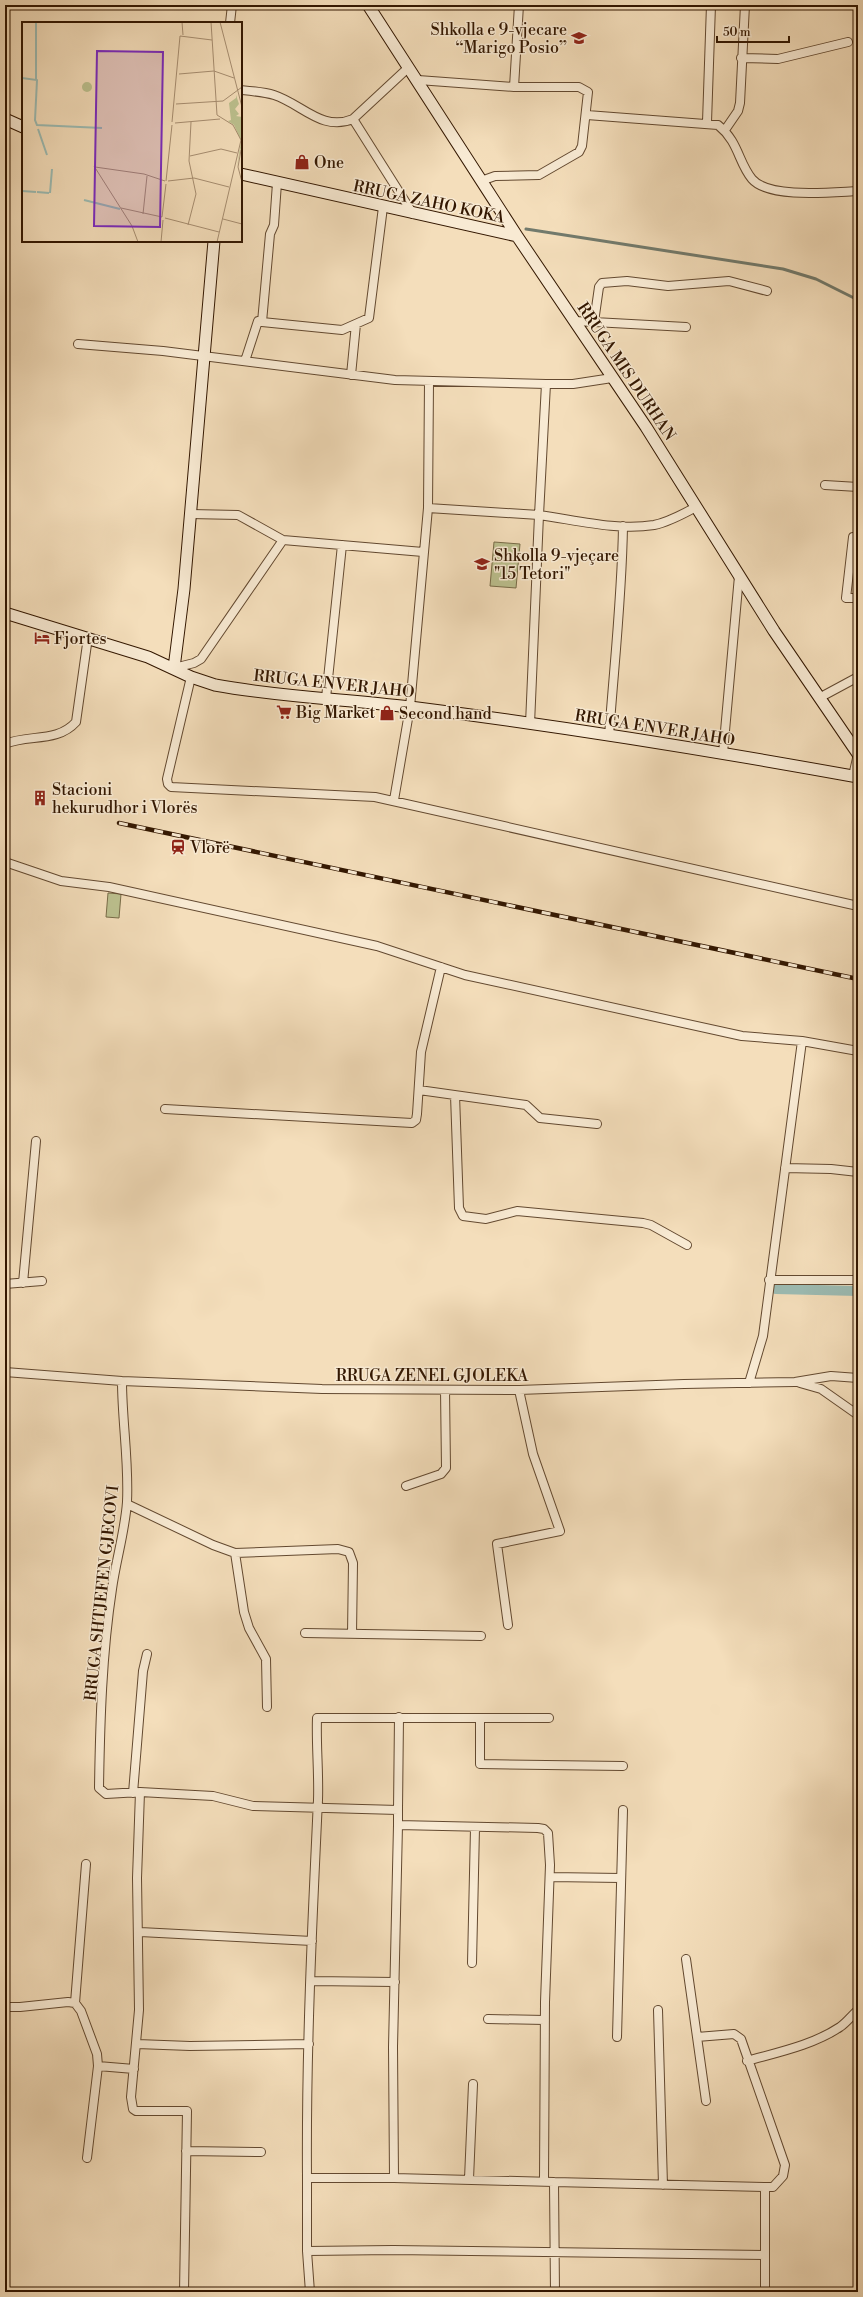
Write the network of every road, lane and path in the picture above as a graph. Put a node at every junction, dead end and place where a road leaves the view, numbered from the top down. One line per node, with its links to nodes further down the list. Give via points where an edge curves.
1 (232, 5): 6 (street)
2 (368, 5): 9 (street, RRUGA MIS DURHAN)
3 (519, 5): 11 (street)
4 (711, 5): 16 (street)
5 (745, 5): 8 (street)
6 (230, 22)
7 (848, 42): 8 (street, via 778,59)
8 (742, 58): 19 (street, via 740,103 738,111)
9 (410, 68): 10 (street, RRUGA MIS DURHAN); 15 (street)
10 (418, 80): 11 (street); 21 (street, RRUGA MIS DURHAN)
11 (514, 87): 13 (street, via 584,89 588,92)
12 (242, 90): 15 (street, via 274,95 323,121 344,123)
13 (587, 115): 16 (street); 21 (street, via 582,146 578,152 539,175 495,176)
14 (5, 119): 18 (street)
15 (353, 119): 25 (street)
16 (707, 122): 19 (street, via 718,124)
17 (5, 126): 18 (street)
18 (22, 127)
19 (725, 130): 23 (street, via 738,148 753,180 762,185 774,190)
20 (242, 174): 22 (street, RRUGA ZAHO KOKA)
21 (482, 181): 26 (street, RRUGA MIS DURHAN)
22 (277, 183): 24 (street, RRUGA ZAHO KOKA); 30 (street)
23 (858, 191)
24 (383, 207): 25 (street, RRUGA ZAHO KOKA); 32 (street, via 370,318)
25 (413, 214): 26 (street, RRUGA ZAHO KOKA)
26 (517, 236): 29 (street, RRUGA MIS DURHAN)
27 (214, 242): 35 (street)
28 (767, 291): 31 (street, via 729,281 668,286 611,281 602,283 599,287)
29 (574, 321): 31 (street); 38 (street, RRUGA MIS DURHAN)
30 (262, 322): 32 (street, via 342,330); 36 (street, via 258,321)
31 (594, 322): 33 (street)
32 (356, 324): 37 (street)
33 (686, 327)
34 (78, 344): 35 (street)
35 (203, 356): 36 (street); 45 (street)
36 (245, 361): 37 (street)
37 (351, 375): 39 (street)
38 (612, 378): 40 (street, via 572,384); 43 (street, RRUGA MIS DURHAN)
39 (429, 382): 40 (street); 44 (street)
40 (546, 384): 46 (street)
41 (825, 485): 42 (street)
42 (858, 487)
43 (696, 507): 47 (street, via 655,524); 52 (street, RRUGA MIS DURHAN)
44 (428, 508): 46 (street); 51 (street)
45 (190, 514): 49 (street, via 238,515); 56 (street)
46 (539, 515): 47 (street); 62 (street)
47 (623, 526): 63 (street, via 622,591 616,628)
48 (858, 537): 53 (street, via 853,537 846,598)
49 (284, 540): 50 (street); 56 (street, via 200,659)
50 (342, 545): 51 (street); 59 (street)
51 (423, 552): 61 (street)
52 (738, 576): 60 (street, RRUGA MIS DURHAN); 65 (street)
53 (858, 598)
54 (5, 613): 55 (street, RRUGA ENVER JAHO)
55 (88, 637): 56 (street, RRUGA ENVER JAHO, via 148,656); 64 (street, via 76,722 71,728 55,736)
56 (174, 668): 57 (street, RRUGA ENVER JAHO)
57 (191, 676): 59 (street, RRUGA ENVER JAHO, via 203,682 228,687); 68 (street, via 167,780 171,787)
58 (858, 677): 60 (street)
59 (326, 698): 61 (street, RRUGA ENVER JAHO)
60 (819, 698): 66 (street, RRUGA MIS DURHAN)
61 (410, 707): 62 (street, RRUGA ENVER JAHO); 68 (street)
62 (530, 724): 63 (street, RRUGA ENVER JAHO)
63 (609, 736): 65 (street, RRUGA ENVER JAHO)
64 (5, 744)
65 (723, 753): 67 (street, RRUGA ENVER JAHO)
66 (858, 754): 67 (street)
67 (856, 777)
68 (394, 800): 70 (street)
69 (5, 862): 71 (street, via 61,881 115,888 377,946)
70 (858, 906)
71 (441, 968): 72 (street, via 742,1036); 74 (street, via 422,1044)
72 (802, 1041): 73 (street); 79 (street)
73 (858, 1051)
74 (419, 1090): 75 (street); 76 (street, via 416,1120 412,1123)
75 (455, 1095): 77 (street, via 526,1105 540,1118); 81 (street, via 459,1208 463,1216 486,1219 517,1211 651,1225)
76 (165, 1109)
77 (597, 1124)
78 (36, 1141): 85 (street)
79 (785, 1168): 80 (street); 82 (street)
80 (858, 1172)
81 (687, 1245)
82 (769, 1280): 83 (street); 91 (street, via 763,1336)
83 (858, 1280)
84 (42, 1281): 85 (street)
85 (23, 1283): 86 (street)
86 (5, 1284)
87 (5, 1372): 89 (street, RRUGA ZENEL GJOLEKA)
88 (858, 1378): 90 (street, RRUGA ZENEL GJOLEKA, via 831,1376)
89 (122, 1381): 92 (street, RRUGA ZENEL GJOLEKA, via 322,1389); 96 (street, RRUGA SHTJEFEN GJECOVI, via 123,1430 128,1472)
90 (795, 1382): 91 (street, RRUGA ZENEL GJOLEKA); 94 (street, via 821,1389)
91 (749, 1383): 93 (street, RRUGA ZENEL GJOLEKA)
92 (445, 1390): 93 (street, RRUGA ZENEL GJOLEKA); 95 (street, via 446,1468 441,1474)
93 (519, 1390): 98 (street, via 533,1454 560,1531 496,1544)
94 (858, 1415)
95 (406, 1486)
96 (126, 1504): 97 (street, via 218,1547); 108 (street, RRUGA SHTJEFEN GJECOVI, via 107,1626 98,1788 106,1794)
97 (235, 1552): 100 (street, via 338,1549 349,1552 353,1563); 103 (street, via 248,1623 266,1659)
98 (508, 1625)
99 (305, 1634): 100 (street)
100 (352, 1634): 101 (street)
101 (481, 1636)
102 (147, 1654): 108 (street, via 142,1678)
103 (268, 1707)
104 (399, 1717): 105 (street); 109 (street, via 317,1718); 110 (street)
105 (480, 1718): 106 (street); 107 (street, via 480,1764)
106 (549, 1718)
107 (623, 1766)
108 (136, 1793): 109 (street, via 197,1794 253,1806); 117 (street)
109 (317, 1809): 110 (street); 118 (street)
110 (398, 1810): 112 (street)
111 (622, 1810): 116 (street)
112 (398, 1825): 113 (street); 122 (street)
113 (475, 1828): 115 (street, via 544,1829 550,1839); 120 (street)
114 (86, 1864): 123 (street)
115 (550, 1877): 116 (street); 128 (street)
116 (620, 1878): 130 (street)
117 (140, 1932): 118 (street); 131 (street)
118 (312, 1941): 121 (street)
119 (686, 1959): 129 (street)
120 (472, 1963)
121 (311, 1981): 122 (street); 132 (street)
122 (395, 1982): 142 (street)
123 (75, 2003): 124 (street); 134 (street, via 93,2040)
124 (5, 2007)
125 (658, 2010): 146 (street)
126 (858, 2010): 133 (street, via 842,2026 827,2035)
127 (488, 2019): 128 (street)
128 (545, 2020): 144 (street)
129 (698, 2036): 133 (street, via 739,2036); 137 (street)
130 (617, 2037)
131 (137, 2044): 132 (street); 135 (street)
132 (309, 2044): 141 (street)
133 (751, 2060): 147 (street, via 785,2165 784,2176 779,2183 773,2187)
134 (98, 2066): 135 (street); 140 (street)
135 (134, 2069): 138 (street, via 131,2098 136,2111 187,2111)
136 (473, 2084): 143 (street)
137 (706, 2101)
138 (186, 2151): 139 (street); 151 (street)
139 (261, 2152)
140 (87, 2158)
141 (307, 2178): 142 (street); 148 (street)
142 (394, 2178): 143 (street)
143 (469, 2179): 144 (street)
144 (544, 2181): 145 (street)
145 (554, 2182): 146 (street); 149 (street)
146 (663, 2185): 147 (street)
147 (765, 2187): 150 (street)
148 (307, 2251): 149 (street); 152 (street)
149 (555, 2253): 150 (street); 153 (street)
150 (766, 2255): 154 (street)
151 (184, 2292)
152 (310, 2292)
153 (555, 2292)
154 (765, 2292)

